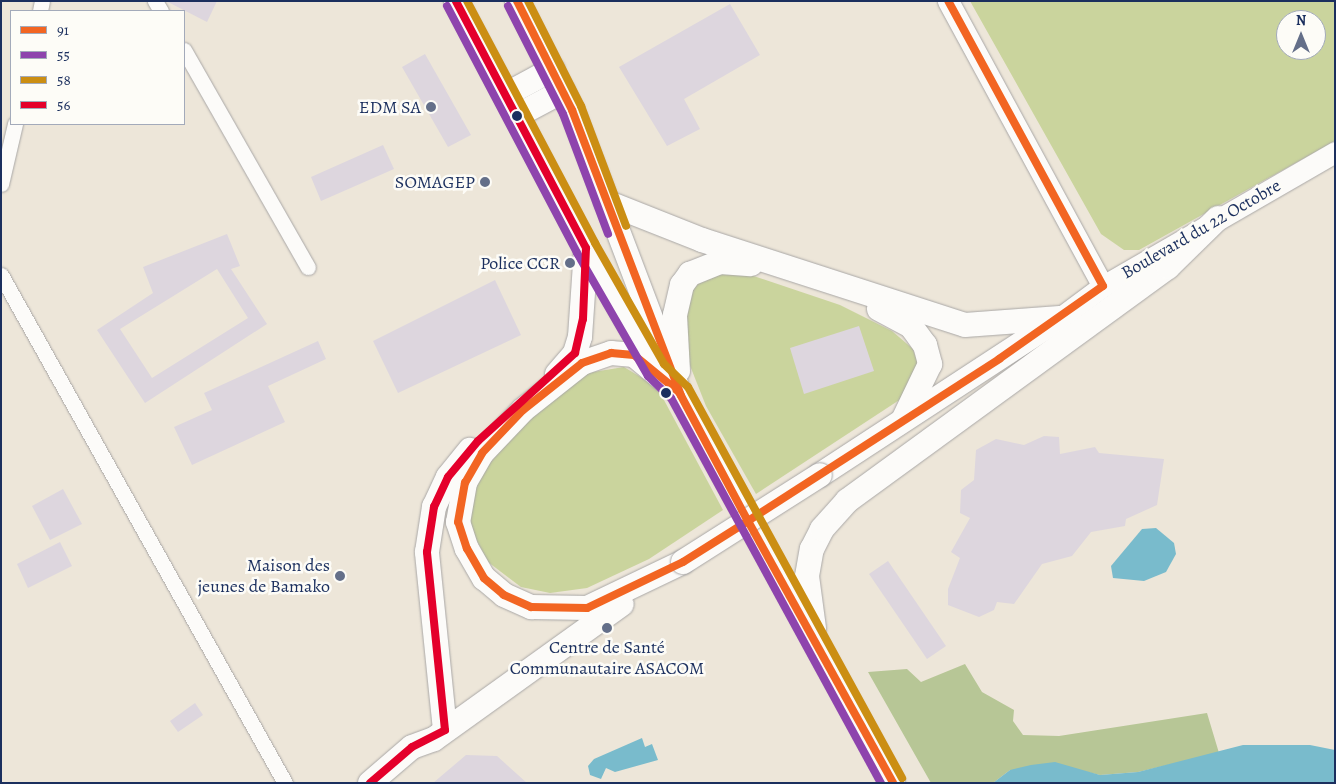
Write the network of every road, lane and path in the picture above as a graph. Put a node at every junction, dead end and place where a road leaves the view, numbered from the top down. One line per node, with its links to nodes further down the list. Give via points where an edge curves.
1 (456, 1): 7 (main road)
2 (517, 1): 5 (main road)
3 (948, 1): 17 (street)
4 (185, 52): 15 (street)
5 (552, 69): 6 (main road); 7 (main road)
6 (563, 90): 8 (main road); 12 (main road)
7 (506, 94): 8 (main road)
8 (518, 115): 14 (main road)
9 (15, 125): 11 (street)
10 (1335, 152): 13 (street, Boulevard du 22 Octobre)
11 (1, 184)
12 (606, 202): 18 (main road, via 702,240 965,325); 20 (main road)
13 (1218, 218): 17 (street, Boulevard du 22 Octobre); 23 (main road, via 1168,267 848,501 822,529 812,549 807,576)
14 (586, 248): 19 (main road); 24 (main road, via 583,319 575,353 559,372 478,441 448,477 434,507 427,552)
15 (308, 267)
16 (1, 275): 25 (street)
17 (1103, 286): 18 (street, Boulevard du 22 Octobre)
18 (1060, 318): 21 (main road, Boulevard du 22 Octobre)
19 (656, 370): 20 (main road); 22 (main road, via 634,355 611,354 582,363 524,410 482,453 464,483 458,522 467,549 484,578 504,595 531,607 587,608)
20 (679, 392): 21 (main road, via 675,315 682,284 690,274 737,261 819,286 888,312 911,326 925,345 930,364); 23 (main road)
21 (903, 420): 22 (main road, Boulevard du 22 Octobre, bridge)
22 (683, 562): 24 (main road)
23 (826, 663): 28 (main road)
24 (440, 734): 26 (main road, via 412,747); 27 (main road, via 421,758)
25 (285, 783)
26 (370, 783)
27 (394, 783)
28 (893, 783)

